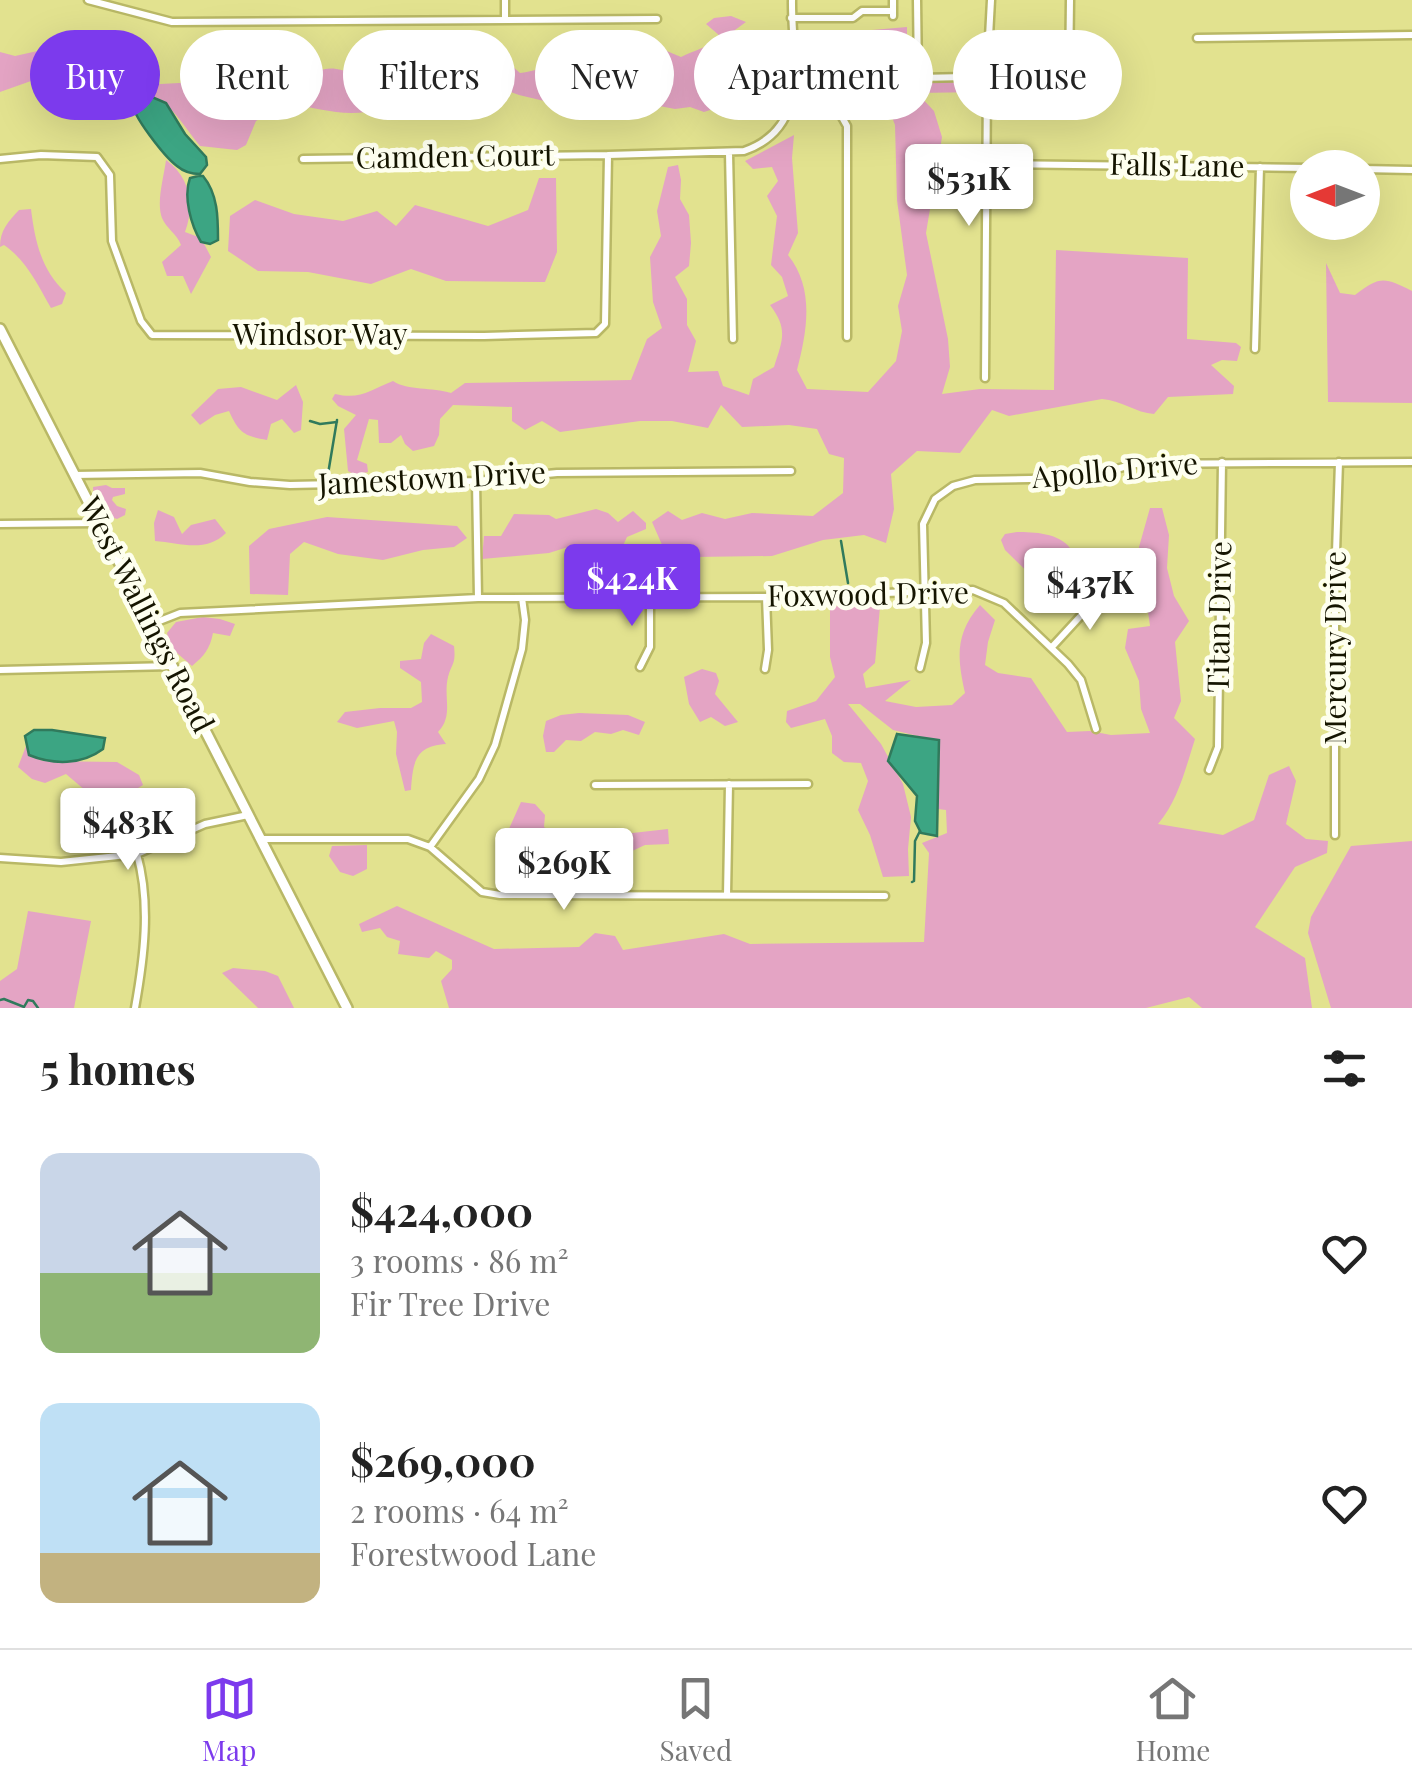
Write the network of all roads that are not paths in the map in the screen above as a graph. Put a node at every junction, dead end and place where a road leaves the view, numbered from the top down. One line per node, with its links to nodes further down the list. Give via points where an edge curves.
1 (88, 0): 9 (street, via 172,22)
2 (505, 0): 9 (street)
3 (792, 0): 8 (street)
4 (893, 0): 8 (street, via 893,14)
5 (917, 0): 16 (street, via 918,78)
6 (991, 0): 12 (street)
7 (1070, 0): 13 (street)
8 (792, 18): 11 (street)
9 (505, 19): 10 (street)
10 (657, 19)
11 (793, 30)
12 (989, 30)
13 (1070, 30)
14 (1412, 36): 15 (street)
15 (1197, 38)
16 (953, 77)
17 (783, 120): 20 (street, via 751,148)
18 (844, 120): 30 (street)
19 (988, 120): 24 (street)
20 (730, 152): 21 (street, Camden Court); 31 (street)
21 (608, 155): 22 (street, Windsor Way, via 605,324 596,333 484,336 152,336 140,321 112,240 110,175 98,157); 23 (street, Camden Court)
22 (0, 159)
23 (303, 159)
24 (988, 164): 25 (street, Falls Lane); 33 (street)
25 (1260, 168): 26 (street, Falls Lane); 32 (street)
26 (1290, 168)
27 (1380, 169): 28 (street)
28 (1412, 170)
29 (0, 329): 38 (street, West Wallings Road)
30 (847, 337)
31 (732, 339)
32 (1256, 349)
33 (985, 378)
34 (1222, 462): 35 (street, Apollo Drive); 42 (street, Apollo Drive, via 1134,464 1085,478 954,486 935,499 923,524); 56 (street, Titan Drive, via 1218,747)
35 (1338, 462): 36 (street, Apollo Drive); 61 (street, Mercury Drive)
36 (1412, 462)
37 (791, 471): 39 (street, Jamestown Drive, via 556,472)
38 (74, 475): 39 (street, Jamestown Drive, via 200,473 290,485); 40 (street, West Wallings Road)
39 (476, 481): 45 (street)
40 (98, 523): 41 (street); 48 (street, West Wallings Road)
41 (0, 524)
42 (924, 591): 43 (street, Foxwood Drive); 49 (street, Foxwood Drive, via 986,594); 52 (street, Apollo Drive)
43 (766, 597): 47 (street, Foxwood Drive); 53 (street)
44 (1093, 597): 49 (street)
45 (478, 598): 46 (street, Foxwood Drive); 48 (street, Foxwood Drive, via 180,613)
46 (522, 598): 47 (street, Foxwood Drive); 63 (street, via 522,649 495,745)
47 (650, 598): 51 (street, via 650,647)
48 (152, 624): 50 (street, West Wallings Road)
49 (1052, 647): 55 (street, Foxwood Drive, via 1081,680)
50 (174, 666): 54 (street); 60 (street, West Wallings Road)
51 (640, 667)
52 (920, 668)
53 (765, 669)
54 (0, 670)
55 (1096, 730)
56 (1209, 770)
57 (729, 784): 58 (street); 59 (street); 66 (street)
58 (808, 784)
59 (596, 785)
60 (248, 816): 62 (street, West Wallings Road); 64 (street, via 205,824)
61 (1335, 834)
62 (262, 840): 63 (street, via 408,839); 69 (street, West Wallings Road)
63 (430, 846): 66 (street, via 482,892 500,895)
64 (137, 854): 65 (street, via 61,862); 68 (street, via 146,917)
65 (0, 858)
66 (727, 895): 67 (street)
67 (885, 896)
68 (135, 1008)
69 (346, 1008)

